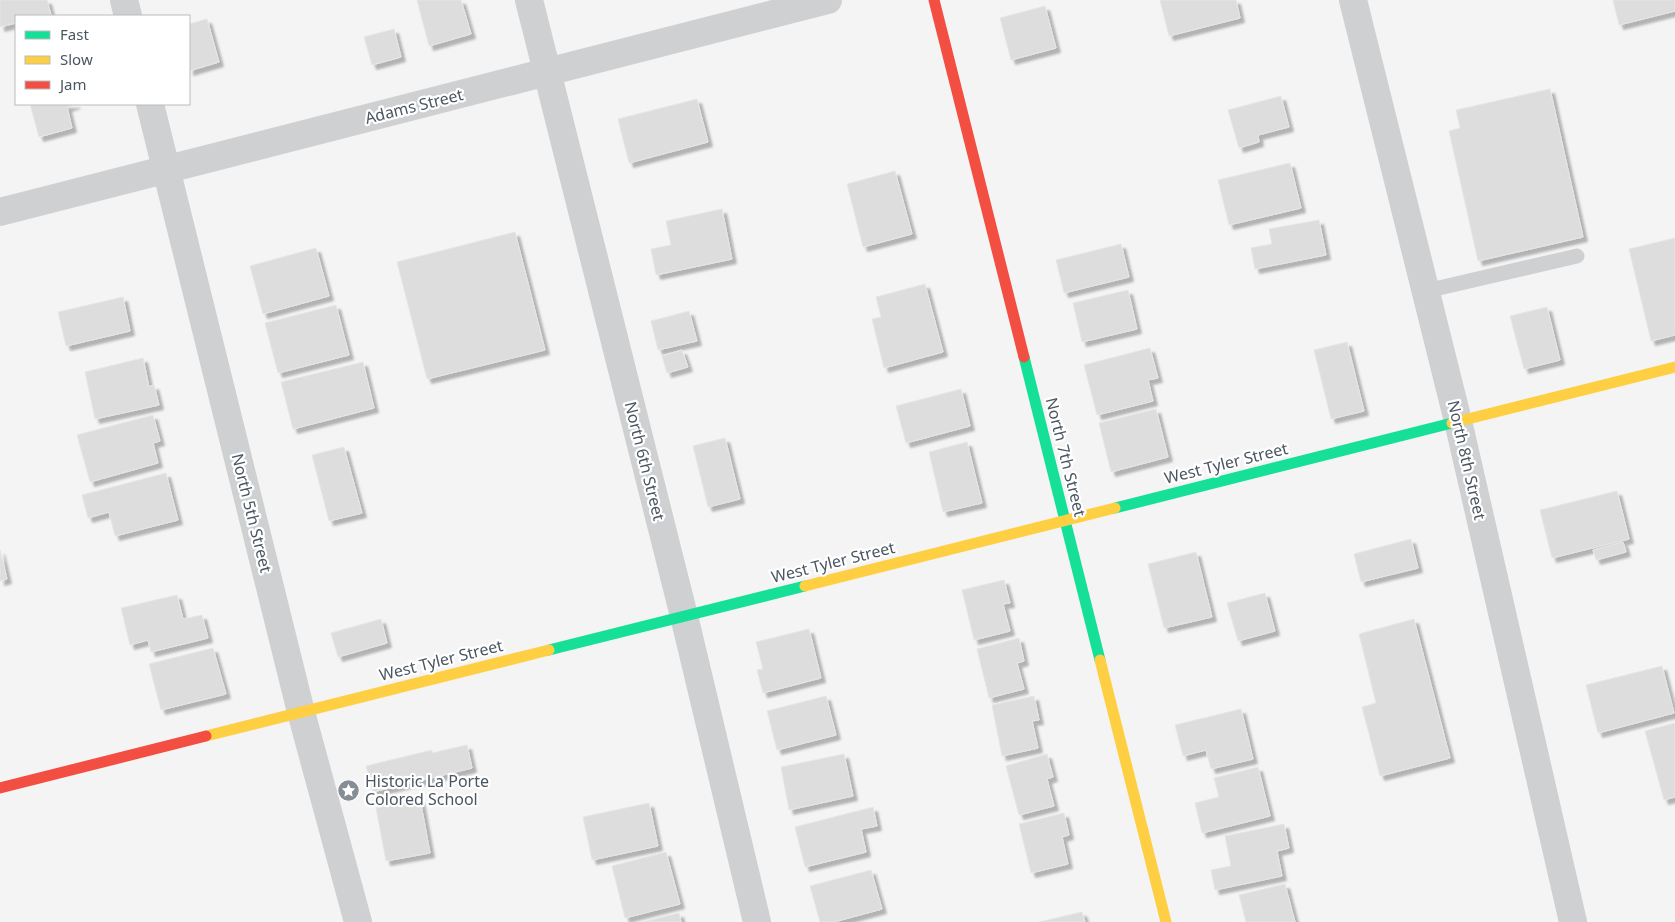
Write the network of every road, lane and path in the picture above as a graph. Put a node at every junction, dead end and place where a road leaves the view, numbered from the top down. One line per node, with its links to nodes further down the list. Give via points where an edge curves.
1 (124, 0): 6 (street)
2 (529, 0): 7 (street, North 6th Street)
3 (828, 0): 7 (street, Adams Street)
4 (934, 0): 15 (street, North 7th Street)
5 (1353, 0): 12 (street, North 8th Street)
6 (128, 15)
7 (547, 72): 9 (street, Adams Street); 16 (street, North 6th Street)
8 (150, 105): 9 (street, North 5th Street)
9 (167, 170): 10 (street, Adams Street); 17 (street, North 5th Street)
10 (0, 212)
11 (1577, 256): 12 (lane)
12 (1426, 291): 14 (street, North 8th Street)
13 (1675, 367): 14 (street, West Tyler Street)
14 (1458, 421): 15 (street, West Tyler Street); 22 (street, North 8th Street)
15 (1065, 520): 16 (street, West Tyler Street); 21 (street, North 7th Street)
16 (684, 616): 17 (street, West Tyler Street); 20 (street, North 6th Street)
17 (302, 712): 18 (street, West Tyler Street); 19 (street, North 5th Street)
18 (0, 788)
19 (358, 922)
20 (757, 922)
21 (1166, 922)
22 (1573, 922)

